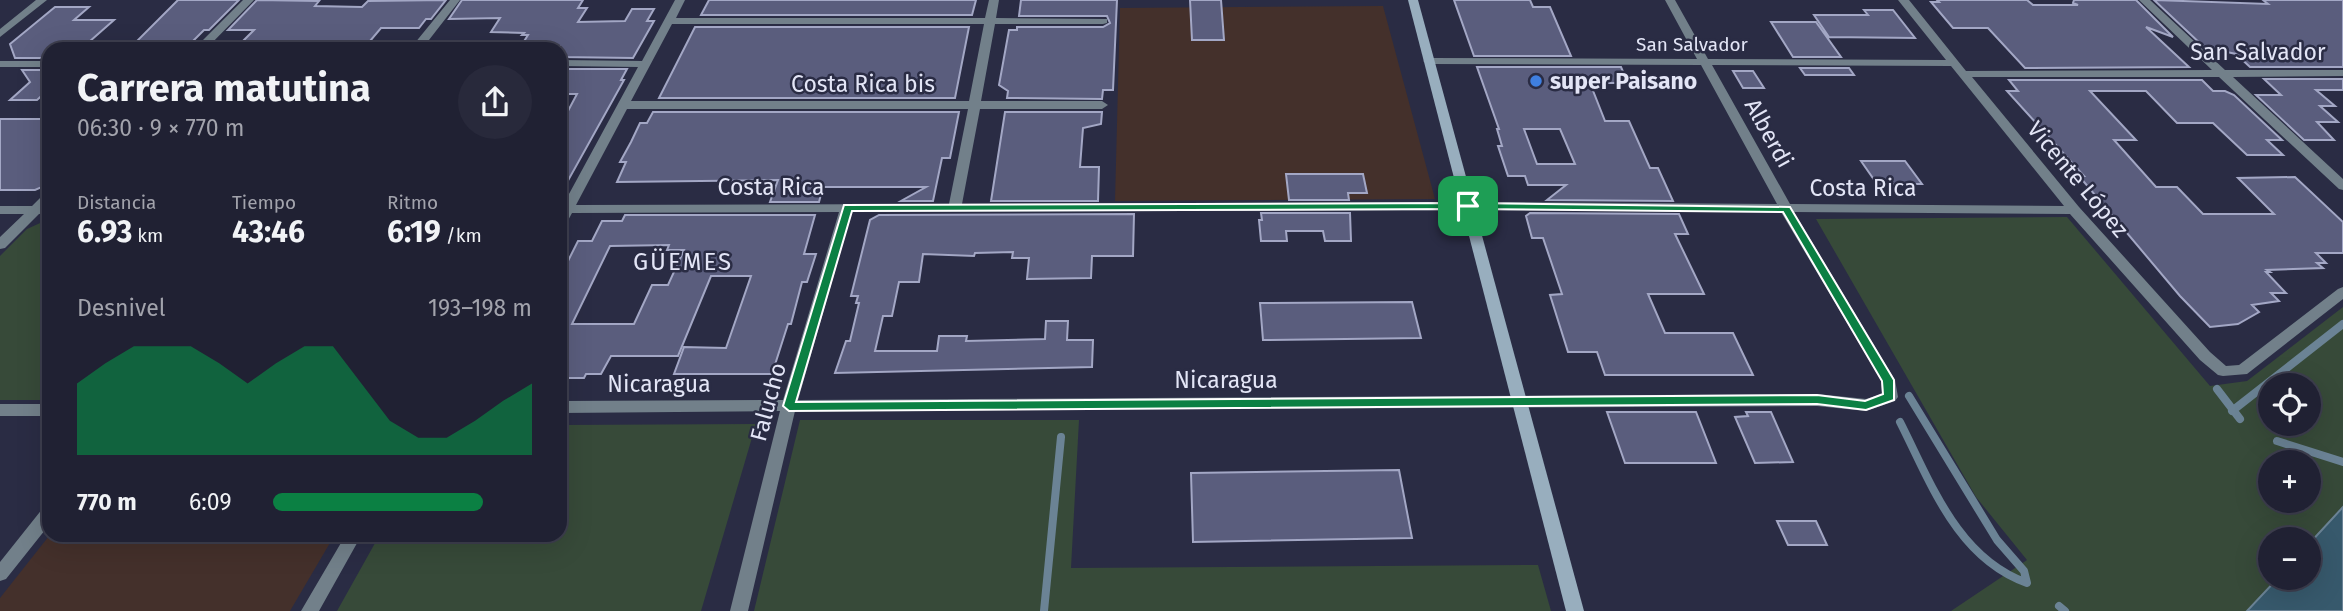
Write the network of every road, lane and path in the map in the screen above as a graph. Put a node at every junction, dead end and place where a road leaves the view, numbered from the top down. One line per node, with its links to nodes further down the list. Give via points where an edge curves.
1 (42, 0): 13 (street)
2 (249, 0): 14 (street)
3 (455, 0): 15 (street)
4 (680, 0): 11 (street)
5 (994, 0): 12 (street)
6 (1413, 0): 16 (main road)
7 (1670, 0): 17 (street, Alberdi)
8 (1903, 0): 19 (street, Vicente López)
9 (2144, 0): 23 (street)
10 (1103, 20): 12 (street)
11 (668, 21): 12 (street); 22 (street)
12 (990, 21): 26 (street)
13 (0, 34)
14 (207, 42)
15 (422, 42)
16 (1429, 61): 17 (street, San Salvador); 31 (main road)
17 (1703, 62): 19 (street, San Salvador); 35 (street, Alberdi)
18 (567, 63): 22 (street)
19 (1954, 63): 25 (street, Vicente López)
20 (0, 64): 21 (street)
21 (42, 64)
22 (645, 64): 27 (street)
23 (2221, 72): 24 (street, San Salvador); 25 (street, San Salvador); 29 (street)
24 (2343, 73)
25 (1963, 74): 38 (street, Vicente López)
26 (974, 104): 27 (street, Costa Rica bis); 28 (street, Costa Rica bis); 33 (street)
27 (624, 105): 30 (street)
28 (1102, 105)
29 (2343, 186)
30 (567, 204)
31 (1468, 206): 33 (street, Costa Rica); 35 (street, Costa Rica); 42 (main road)
32 (847, 207): 33 (street, Costa Rica); 34 (street, Costa Rica); 43 (street, Falucho)
33 (955, 208)
34 (567, 209)
35 (1786, 209): 38 (street, Costa Rica); 41 (street, Alberdi, via 1888,380)
36 (0, 210): 37 (street)
37 (42, 210): 39 (street)
38 (2074, 210): 40 (street, Vicente López, via 2223,371 2242,370)
39 (0, 245)
40 (2343, 292)
41 (1890, 397): 42 (street, Nicaragua, via 1866,405 1817,400)
42 (1521, 401): 43 (street, Nicaragua); 52 (main road)
43 (789, 406): 44 (street, Nicaragua); 51 (street, Falucho)
44 (567, 407)
45 (42, 410): 46 (street)
46 (0, 411)
47 (42, 522): 49 (street)
48 (350, 542): 50 (street)
49 (0, 574)
50 (310, 611)
51 (739, 611)
52 (1575, 611)

